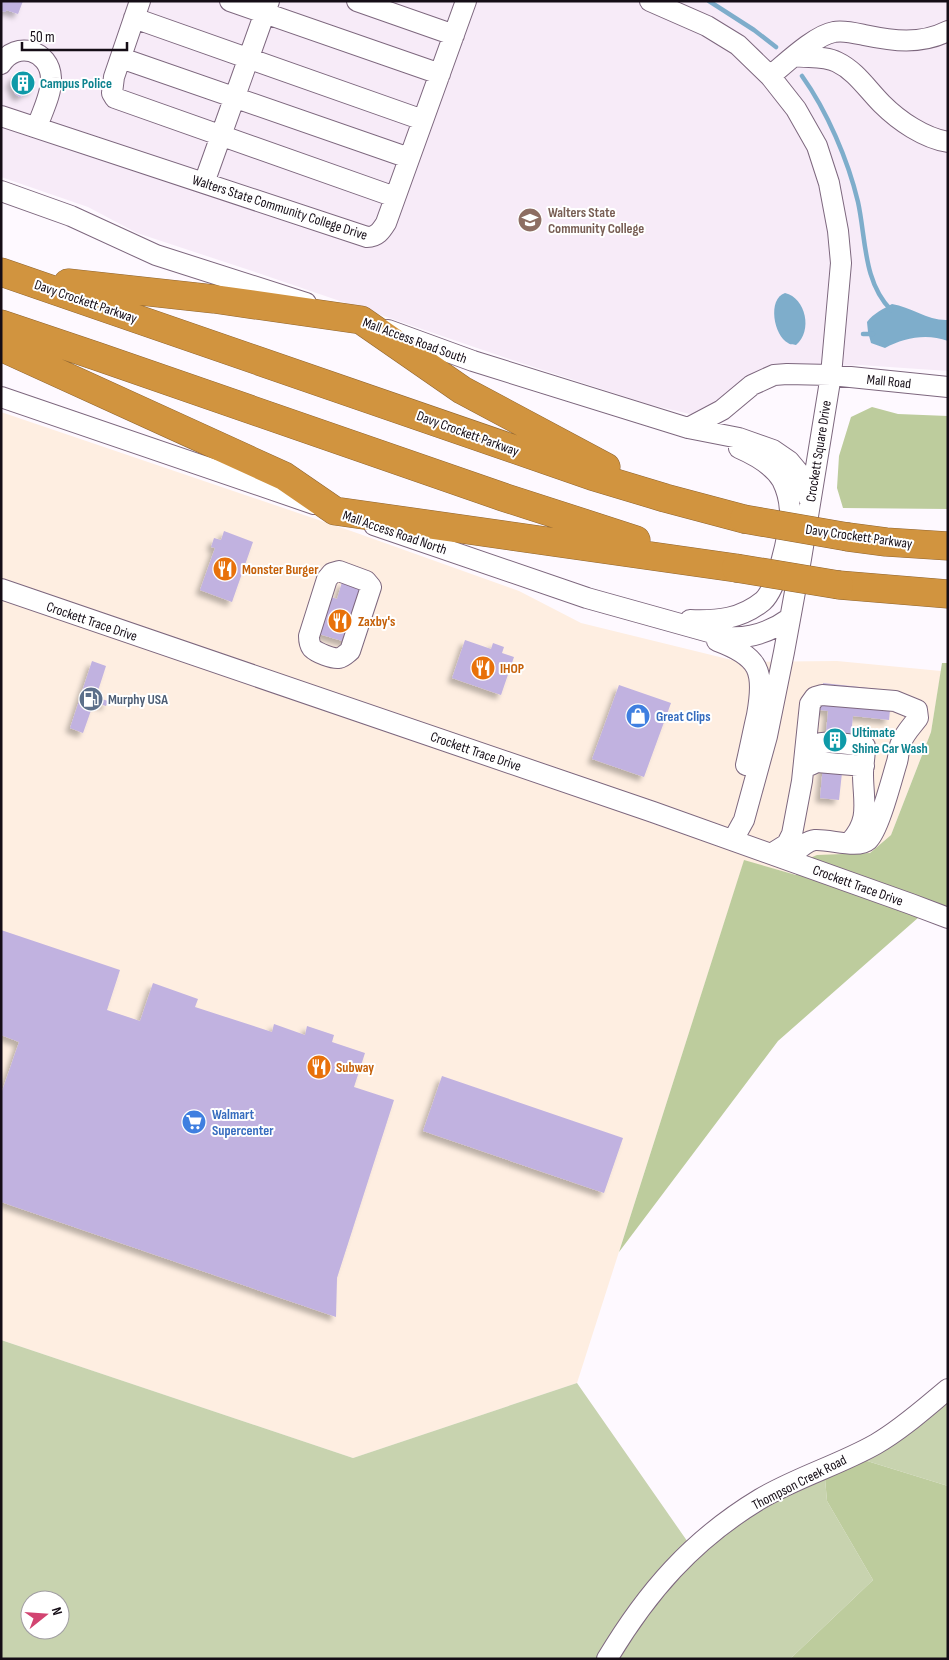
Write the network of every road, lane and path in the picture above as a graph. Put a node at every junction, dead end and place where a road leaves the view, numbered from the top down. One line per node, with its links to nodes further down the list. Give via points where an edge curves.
1 (230, 1): 5 (street)
2 (357, 1): 8 (street)
3 (466, 1): 8 (street, Walters State Community College Drive)
4 (650, 1): 14 (street, Crockett Square Drive, via 707,26 738,45)
5 (266, 8): 11 (street); 13 (street)
6 (137, 10): 10 (street); 11 (street)
7 (948, 32): 9 (street, via 906,42 833,32)
8 (454, 35): 13 (street, Walters State Community College Drive)
9 (795, 56): 14 (street); 20 (street, via 835,60 847,67 902,121 928,136)
10 (121, 58): 15 (street); 19 (street, via 112,86 116,98)
11 (248, 58): 15 (street); 17 (street)
12 (1, 64): 18 (street, via 25,50 45,60 50,69 51,86)
13 (440, 74): 17 (street, Walters State Community College Drive)
14 (770, 76): 31 (street, Crockett Square Drive, via 796,109 817,146 829,183 841,263)
15 (234, 97): 19 (street); 21 (street)
16 (1, 116): 18 (street, Walters State Community College Drive)
17 (423, 120): 21 (street, Walters State Community College Drive)
18 (37, 127): 22 (street, Walters State Community College Drive)
19 (221, 136): 22 (street); 24 (street)
20 (948, 142)
21 (409, 158): 24 (street, Walters State Community College Drive)
22 (204, 183): 24 (street, Walters State Community College Drive, via 367,238 376,235 386,223)
23 (1, 191): 26 (street, Mall Access Road South, via 71,216)
24 (395, 197)
25 (1, 206): 26 (street)
26 (156, 255): 28 (street, Mall Access Road South)
27 (10, 275): 28 (highway); 35 (highway, Davy Crockett Parkway, via 514,450)
28 (361, 320): 34 (street, Mall Access Road South, via 473,361); 35 (highway, via 462,390)
29 (1, 324): 39 (highway, via 512,500 624,537)
30 (1, 347): 37 (highway, via 284,476)
31 (831, 375): 32 (street, Mall Road); 34 (street, Mall Road, via 787,374 765,378 752,384 722,410); 36 (street, Crockett Square Drive)
32 (948, 387)
33 (1, 397): 37 (street, Mall Access Road North)
34 (688, 428): 36 (street, Mall Access Road South, via 739,438 772,450 800,473); 43 (street, via 762,460 781,479 790,514 776,580 763,600 730,618)
35 (665, 498): 38 (highway, Davy Crockett Parkway, bridge, via 744,519 848,537)
36 (810, 501): 42 (street, Crockett Square Drive)
37 (336, 511): 39 (highway); 43 (street, Mall Access Road North, via 508,572)
38 (948, 546)
39 (736, 568): 41 (highway, bridge, via 839,585)
40 (1, 590): 45 (street, Crockett Trace Drive)
41 (948, 594)
42 (790, 618): 43 (street, Mall Access Road North, via 769,630 737,638); 45 (street, Crockett Square Drive, via 753,792)
43 (658, 619): 45 (street, via 739,650 747,656 761,678 751,745 732,817)
44 (805, 758): 46 (street, via 814,744 866,746 864,820 859,833); 46 (street, via 810,704 815,697 895,701 917,710 918,718 900,744 878,822 868,840 856,846); 47 (street, via 792,834)
45 (733, 840): 47 (street, Crockett Trace Drive)
46 (849, 844): 47 (street, via 814,840)
47 (779, 856): 48 (street, Crockett Trace Drive)
48 (948, 918)
49 (948, 1389): 50 (street, Thompson Creek Road, via 875,1444 760,1499 692,1548 637,1611)
50 (607, 1659)

